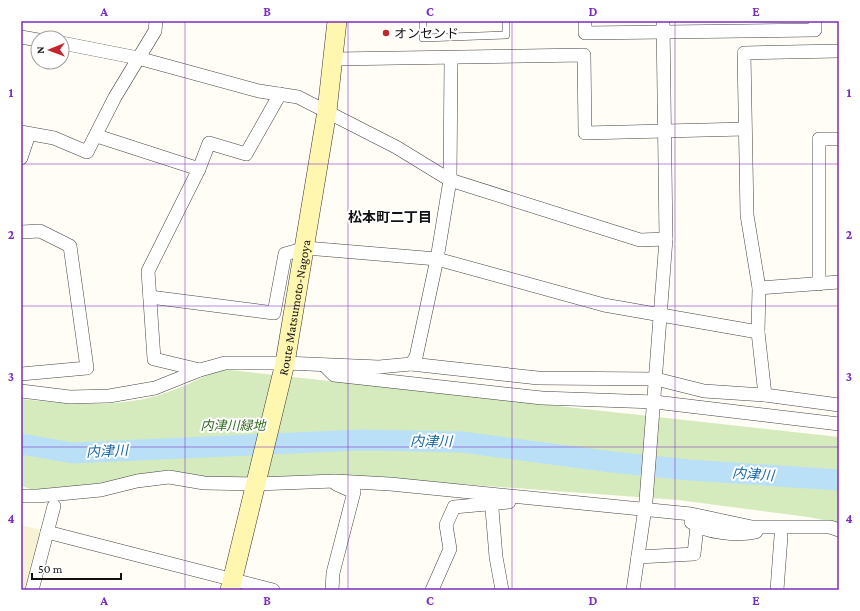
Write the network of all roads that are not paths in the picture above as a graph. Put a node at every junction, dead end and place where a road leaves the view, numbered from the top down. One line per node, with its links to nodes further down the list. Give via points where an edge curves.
1 (156, 21): 11 (street, via 155,31)
2 (337, 21): 13 (main road, Route Matsumoto-Nagoya)
3 (423, 21): 4 (lane, via 423,38 506,35)
4 (506, 21)
5 (585, 21): 8 (street, via 585,33)
6 (815, 21): 7 (street, via 815,30)
7 (744, 25): 8 (street)
8 (663, 27): 17 (street)
9 (70, 45): 11 (street)
10 (839, 51): 16 (street, via 744,53)
11 (138, 58): 14 (street, via 259,91); 19 (street, via 115,97)
12 (451, 58): 13 (street); 17 (street, via 584,55 585,133); 23 (street)
13 (334, 59): 15 (main road, Route Matsumoto-Nagoya)
14 (280, 94): 15 (street, via 298,97); 22 (street, via 246,154 210,143)
15 (327, 111): 23 (street, via 396,147); 26 (main road, Route Matsumoto-Nagoya)
16 (745, 129): 17 (street); 30 (street, via 747,215)
17 (666, 132): 25 (street)
18 (25, 133): 19 (street, via 54,138 87,152); 21 (street)
19 (97, 136): 22 (street)
20 (839, 139): 29 (street, via 819,139)
21 (21, 158)
22 (198, 169): 31 (street, via 148,271)
23 (450, 180): 25 (street, via 640,240); 27 (street)
24 (21, 232): 38 (street, via 40,231 70,246 87,368)
25 (666, 239): 32 (street)
26 (306, 248): 27 (street); 31 (street, via 285,254 274,313); 36 (main road, Route Matsumoto-Nagoya)
27 (437, 259): 32 (street, via 604,305); 34 (street, via 416,357)
28 (839, 282): 29 (street)
29 (819, 284): 30 (street)
30 (759, 288): 33 (street)
31 (150, 297): 37 (street, via 154,359)
32 (660, 314): 33 (street); 39 (street)
33 (758, 332): 41 (street)
34 (411, 364): 35 (street, via 379,367); 39 (street, via 538,378)
35 (324, 365): 36 (street); 43 (street, via 334,375 341,376 542,398)
36 (283, 369): 37 (street, via 225,363); 46 (main road, Route Matsumoto-Nagoya)
37 (200, 370): 40 (street, via 155,388 109,396 70,397)
38 (21, 374)
39 (656, 379): 41 (street, via 704,391); 43 (street)
40 (21, 391)
41 (765, 395): 42 (street)
42 (839, 405)
43 (654, 407): 44 (street); 50 (street)
44 (839, 424)
45 (335, 481): 46 (street); 48 (street); 63 (street, via 336,484 354,492 332,573)
46 (258, 482): 47 (street, via 204,483 169,477 137,481 101,490); 60 (main road, Route Matsumoto-Nagoya)
47 (21, 496)
48 (544, 499): 49 (street, via 535,502); 50 (street)
49 (494, 502): 64 (street, via 454,507 446,526 450,550); 65 (street, via 492,509 496,557)
50 (646, 505): 52 (street); 59 (street)
51 (54, 506): 57 (street)
52 (678, 512): 53 (street); 55 (street)
53 (697, 526): 55 (street, via 742,535); 59 (street, via 694,554)
54 (797, 527): 55 (street); 56 (street, via 830,527); 58 (street)
55 (754, 529): 58 (street)
56 (839, 530)
57 (47, 532): 60 (street); 61 (street)
58 (781, 536): 67 (street)
59 (638, 558): 66 (street)
60 (232, 585): 62 (street)
61 (32, 590)
62 (273, 590)
63 (332, 590)
64 (433, 590)
65 (502, 590)
66 (633, 590)
67 (777, 590)

